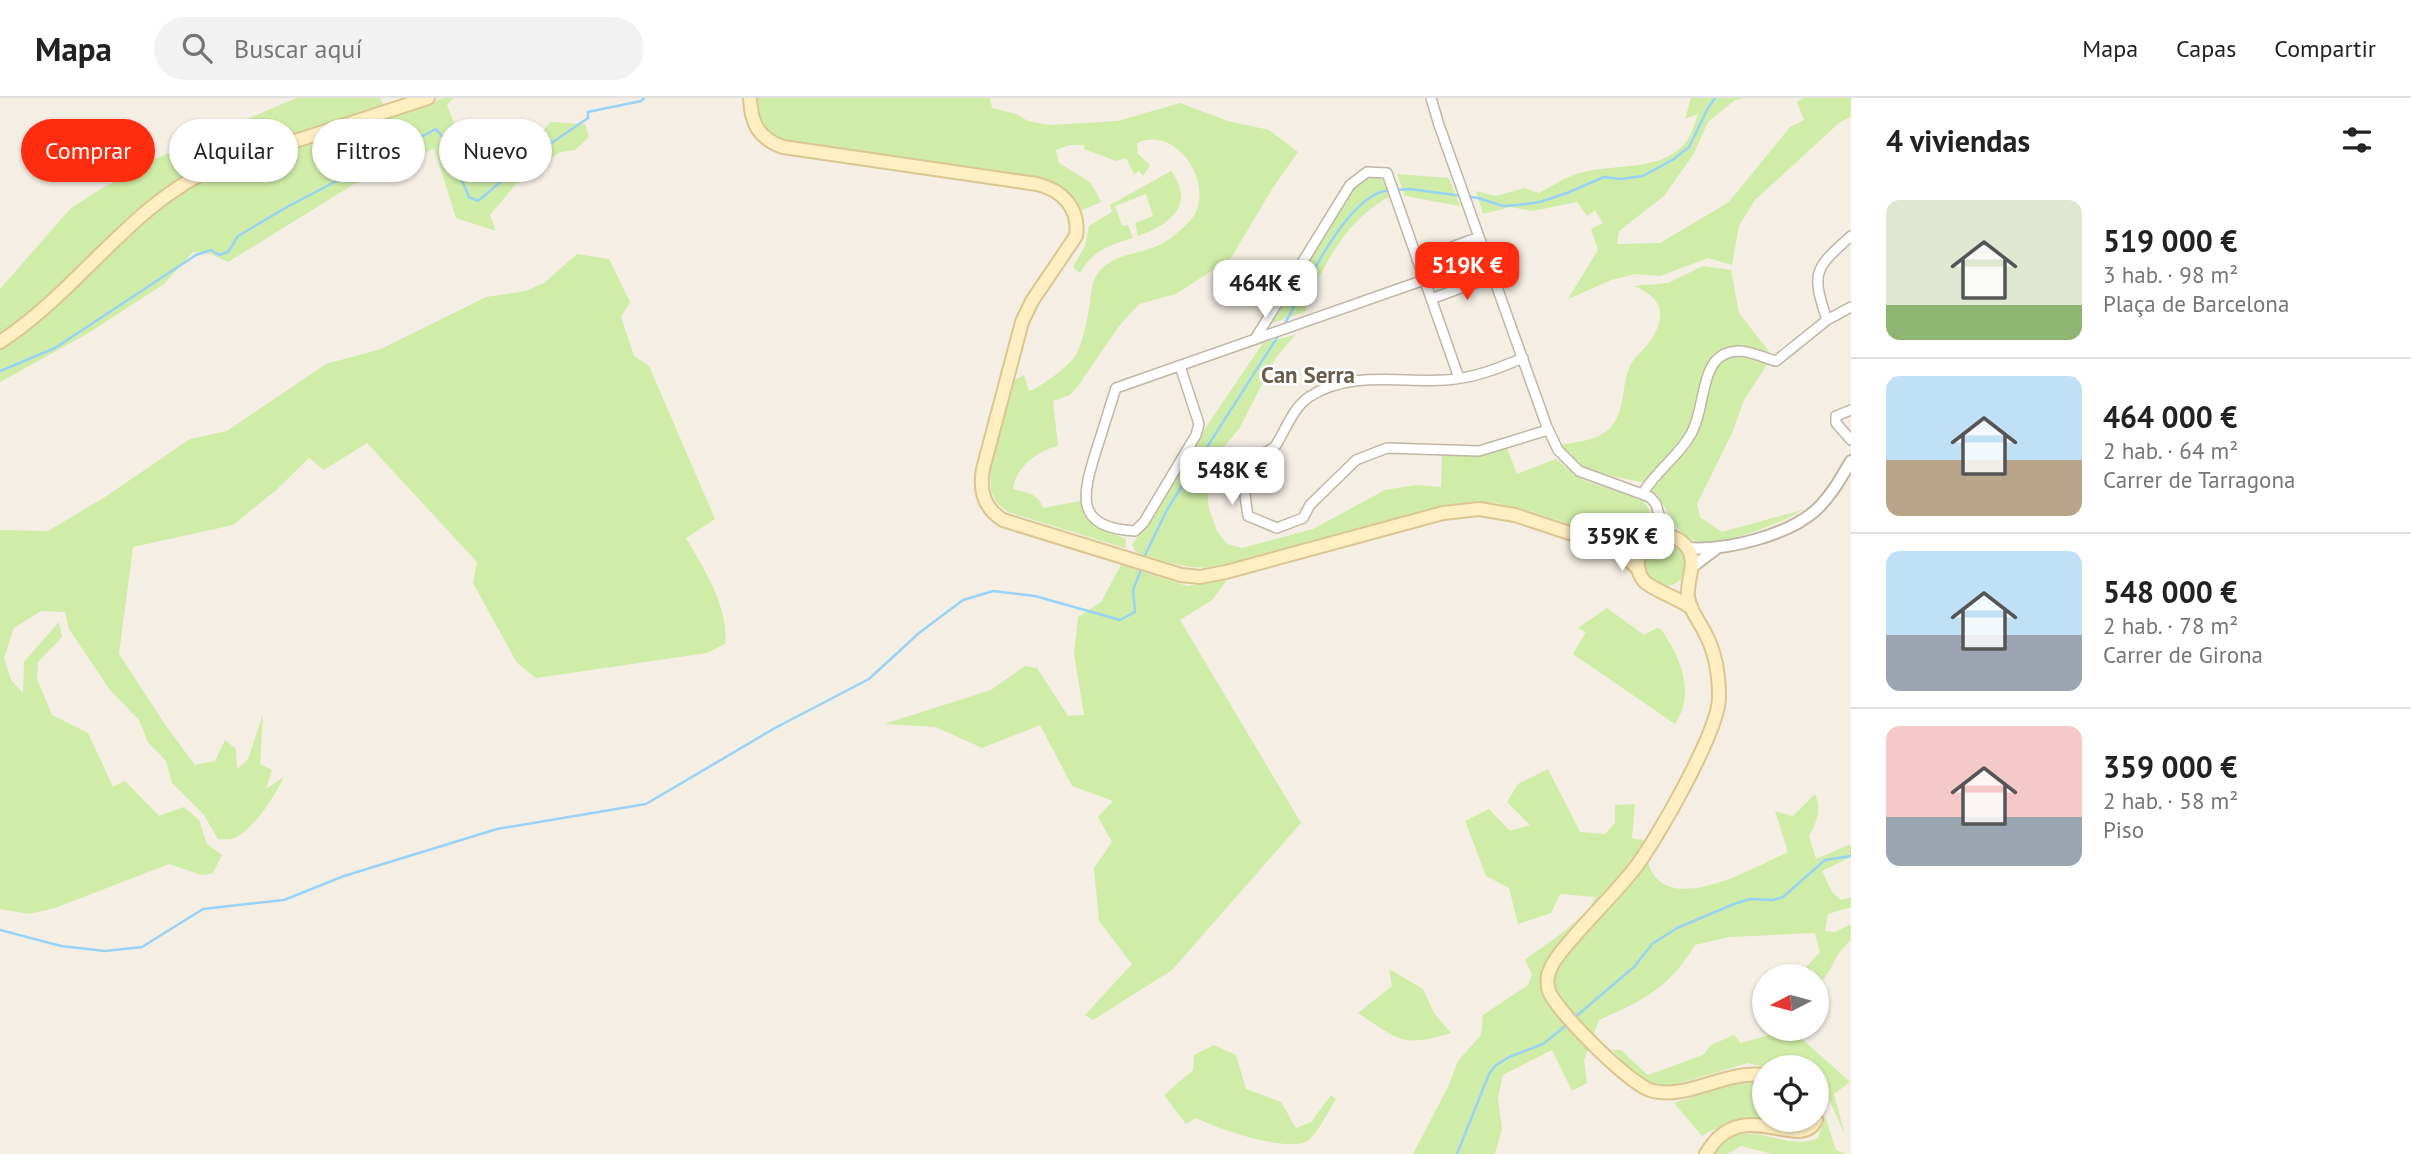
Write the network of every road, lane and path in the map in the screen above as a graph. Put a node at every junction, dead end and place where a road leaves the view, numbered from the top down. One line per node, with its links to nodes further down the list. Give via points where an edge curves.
1 (428, 98): 13 (main road, via 192,177 159,200 49,307)
2 (750, 98): 25 (main road, via 759,133 783,147 1037,184 1058,192 1070,205 1076,236 1022,323 983,470 981,489 986,504 1003,520 1194,577 1470,509 1501,511)
3 (1431, 98): 5 (street)
4 (1851, 236): 11 (street, via 1817,273)
5 (1479, 237): 6 (street); 7 (street)
6 (1417, 260): 8 (street); 12 (street, via 1387,173 1367,172 1350,186)
7 (1493, 276): 9 (street); 14 (street)
8 (1424, 280): 9 (street); 12 (street)
9 (1431, 299): 16 (street)
10 (1851, 307): 11 (street)
11 (1827, 320): 21 (street, via 1776,361 1741,351 1717,358 1706,375 1693,431 1683,448 1656,471)
12 (1255, 339): 15 (street)
13 (0, 342)
14 (1522, 358): 16 (street, via 1488,374); 18 (street)
15 (1180, 366): 15 (street, via 1116,388 1084,491 1090,513 1104,525 1135,531 1196,435 1199,424)
16 (1459, 378): 18 (street, via 1362,379 1308,398 1284,427 1274,448 1255,458 1243,485 1248,516 1277,528 1303,518 1310,505 1356,460 1387,448 1479,451)
17 (1851, 410): 19 (street, via 1836,416 1836,423)
18 (1548, 430): 21 (street, via 1558,450 1579,471)
19 (1851, 440)
20 (1851, 461): 26 (street, via 1814,512 1782,529)
21 (1643, 493): 22 (street, via 1656,504)
22 (1665, 536): 23 (main road); 24 (main road)
23 (1646, 545): 25 (main road); 27 (main road, via 1639,556)
24 (1688, 548): 26 (street); 28 (main road)
25 (1618, 549): 27 (main road)
26 (1716, 549): 28 (street)
27 (1639, 570): 29 (main road, via 1648,584)
28 (1690, 573): 29 (main road, via 1678,589); 30 (main road)
29 (1665, 591): 30 (main road)
30 (1690, 607): 31 (main road, via 1710,643 1717,669 1719,698 1713,728 1644,854 1555,960 1548,987 1560,1010 1641,1088 1673,1093)
31 (1752, 1074)
32 (1752, 1127): 35 (main road, via 1719,1137)
33 (1776, 1132): 34 (main road, via 1798,1137)
34 (1808, 1132)
35 (1706, 1154)

